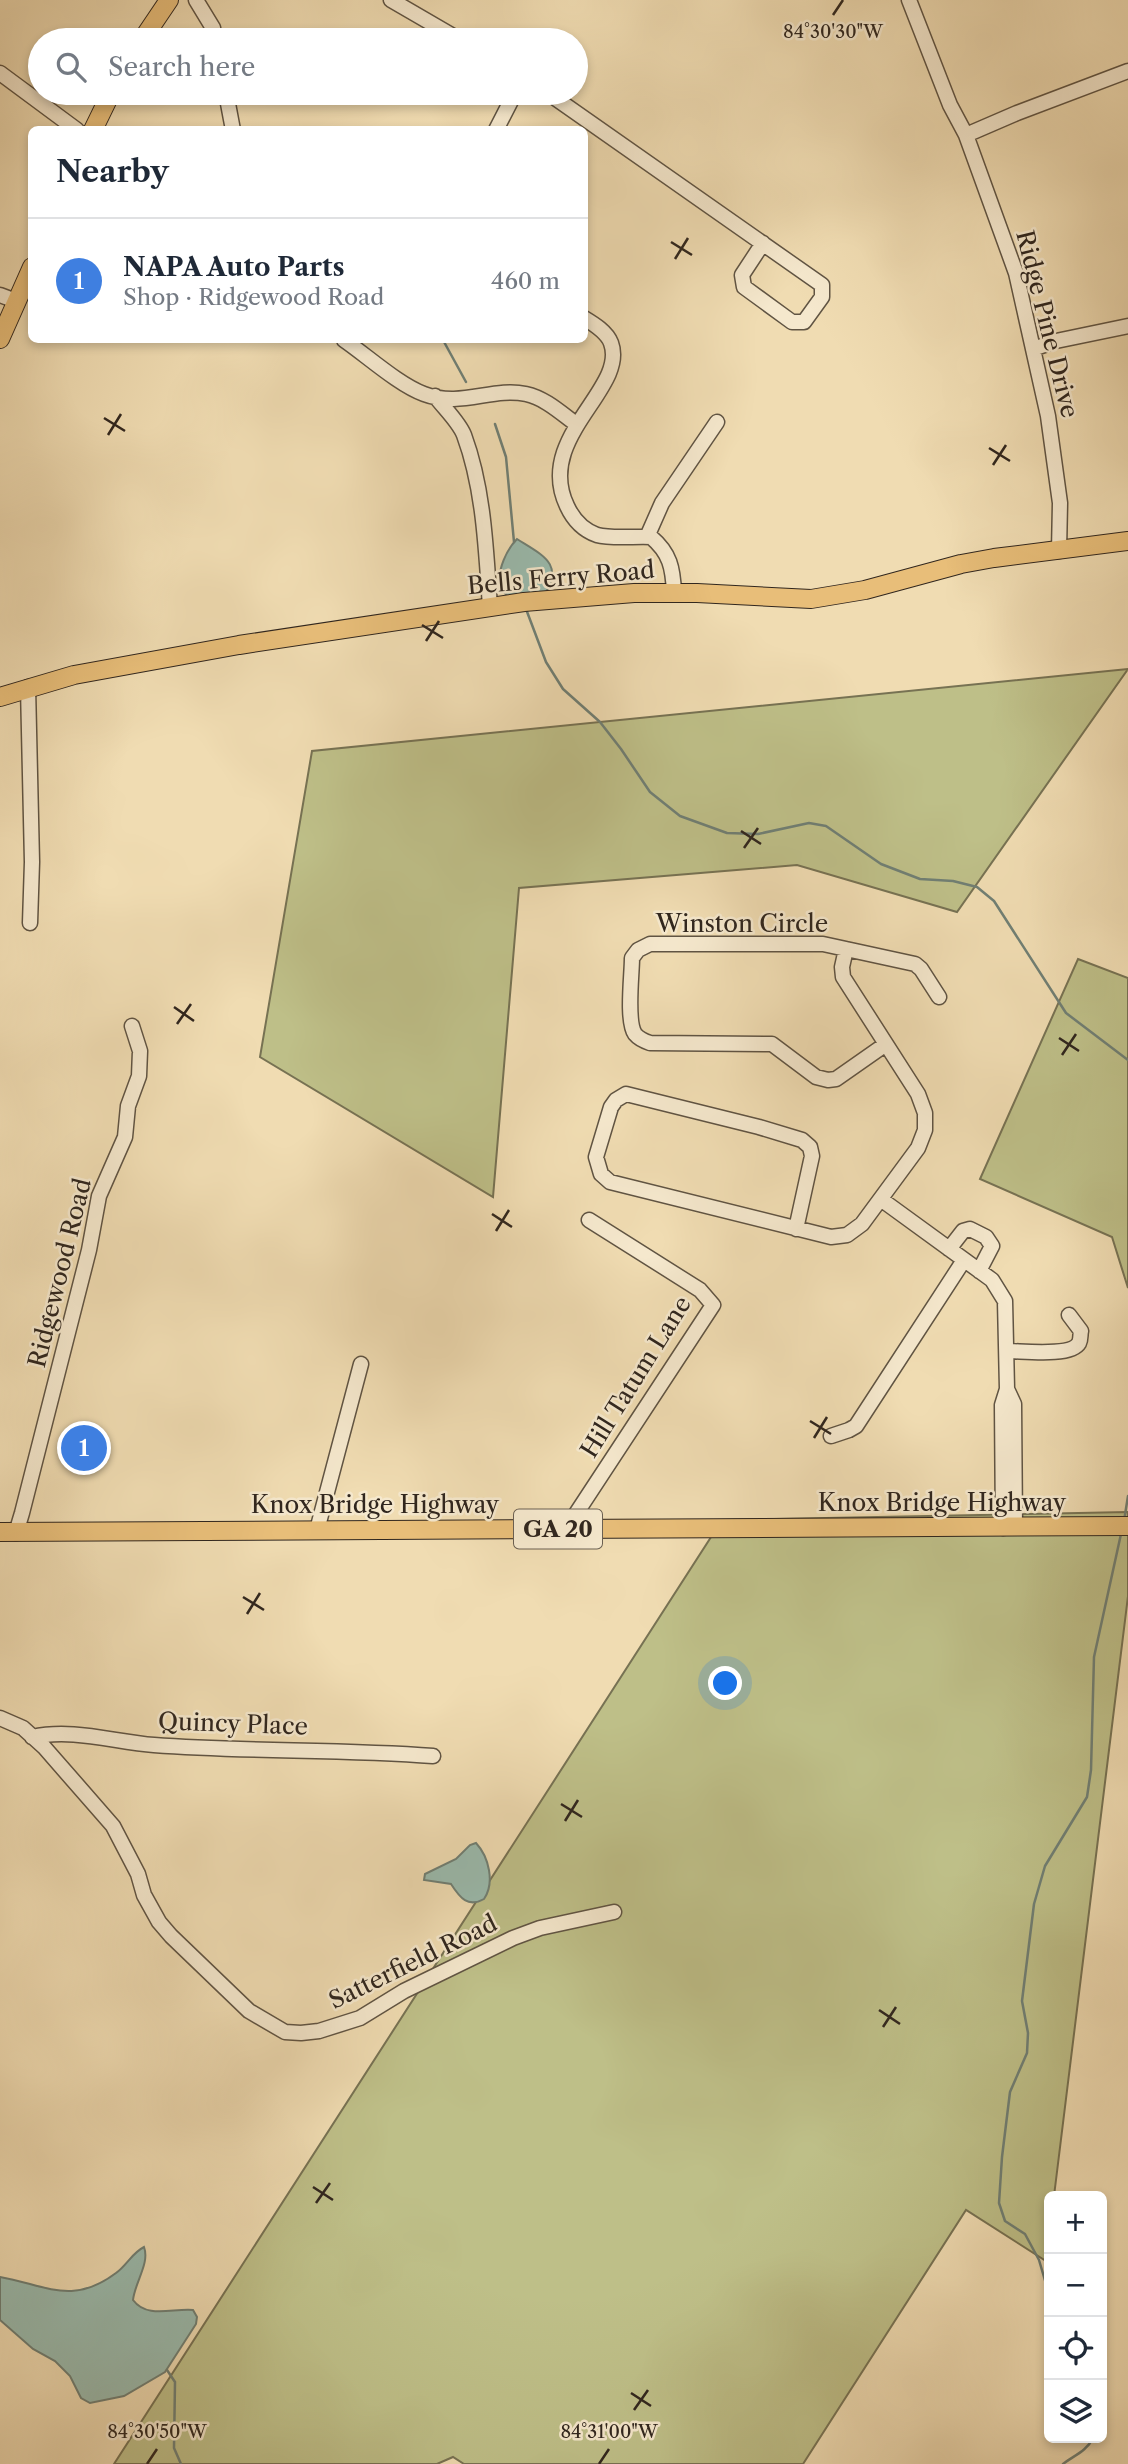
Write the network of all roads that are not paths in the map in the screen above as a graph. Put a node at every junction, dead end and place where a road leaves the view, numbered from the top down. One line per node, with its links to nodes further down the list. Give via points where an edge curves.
1 (169, 0): 5 (main road)
2 (196, 0): 6 (street)
3 (391, 0): 7 (street)
4 (909, 0): 20 (street, Ridge Pine Drive)
5 (150, 28)
6 (213, 28)
7 (439, 28)
8 (1128, 71): 20 (street)
9 (0, 73): 10 (street)
10 (28, 94)
11 (43, 105): 16 (street)
12 (105, 105): 17 (main road)
13 (228, 105): 18 (street)
14 (509, 105): 19 (street)
15 (565, 105): 21 (street)
16 (72, 126)
17 (95, 126)
18 (232, 126)
19 (498, 126)
20 (966, 135): 28 (street, Ridge Pine Drive, via 1016,273)
21 (762, 243): 21 (street, via 822,285 822,296 804,322 792,322 744,287 742,275)
22 (28, 272): 23 (main road)
23 (8, 298): 26 (main road)
24 (588, 321): 31 (street, via 611,344 612,361 601,390)
25 (1128, 326): 28 (street)
26 (0, 339)
27 (348, 343): 29 (street, via 407,384)
28 (1032, 349): 34 (street, Ridge Pine Drive, via 1048,416 1060,503)
29 (435, 396): 31 (street, via 464,400 526,394); 36 (street, via 463,433 485,533)
30 (717, 422): 32 (street, via 662,503)
31 (576, 424): 32 (street, via 561,468 565,503 573,518 599,535)
32 (647, 537): 35 (street, via 669,556)
33 (1128, 541): 34 (main road, Bells Ferry Road)
34 (1059, 551): 35 (main road, Bells Ferry Road, via 961,564 865,590 811,599)
35 (674, 593): 36 (main road, Bells Ferry Road, via 584,596)
36 (490, 607): 37 (main road, Bells Ferry Road, via 239,645 74,674)
37 (28, 687): 38 (main road, Bells Ferry Road); 39 (street)
38 (0, 697)
39 (30, 923)
40 (846, 949): 41 (street, Winston Circle, via 915,964); 43 (street, via 843,977); 43 (street, Winston Circle, via 823,944 650,944 632,958 634,1033 650,1043 772,1044 816,1077 828,1080)
41 (939, 997)
42 (132, 1026): 58 (street, Ridgewood Road, via 140,1051 139,1076 128,1106 125,1137 99,1196 22,1513)
43 (886, 1044): 44 (street, via 918,1094 925,1130)
44 (882, 1200): 46 (street, via 847,1235 831,1237); 47 (street)
45 (589, 1220): 56 (street, Hill Tatum Lane, via 700,1290 713,1305)
46 (796, 1229): 46 (street, via 610,1182 601,1174 596,1157 611,1107 626,1094 635,1095 802,1140 812,1156)
47 (949, 1249): 48 (street); 49 (street, via 963,1231 970,1229 986,1237 992,1246)
48 (964, 1260): 49 (street); 53 (street, via 856,1426)
49 (979, 1271): 51 (street, via 992,1280 1005,1301)
50 (1069, 1315): 51 (street, via 1081,1331 1072,1350)
51 (1007, 1351): 55 (street, via 1007,1389 1014,1404)
52 (361, 1364): 57 (street)
53 (831, 1436)
54 (1122, 1526): 55 (main road, Knox Bridge Highway / GA 20)
55 (1009, 1527): 56 (main road, Knox Bridge Highway / GA 20)
56 (566, 1529): 57 (main road, Knox Bridge Highway / GA 20)
57 (317, 1530): 58 (main road, Knox Bridge Highway / GA 20)
58 (8, 1533)
59 (0, 1718): 60 (street, Satterfield Road)
60 (32, 1737): 61 (street, Quincy Place, via 75,1734 153,1745); 62 (street, Satterfield Road, via 113,1826 165,1929 248,2011 285,2032 319,2031 360,2018 404,1991 513,1938)
61 (433, 1756)
62 (614, 1912)

